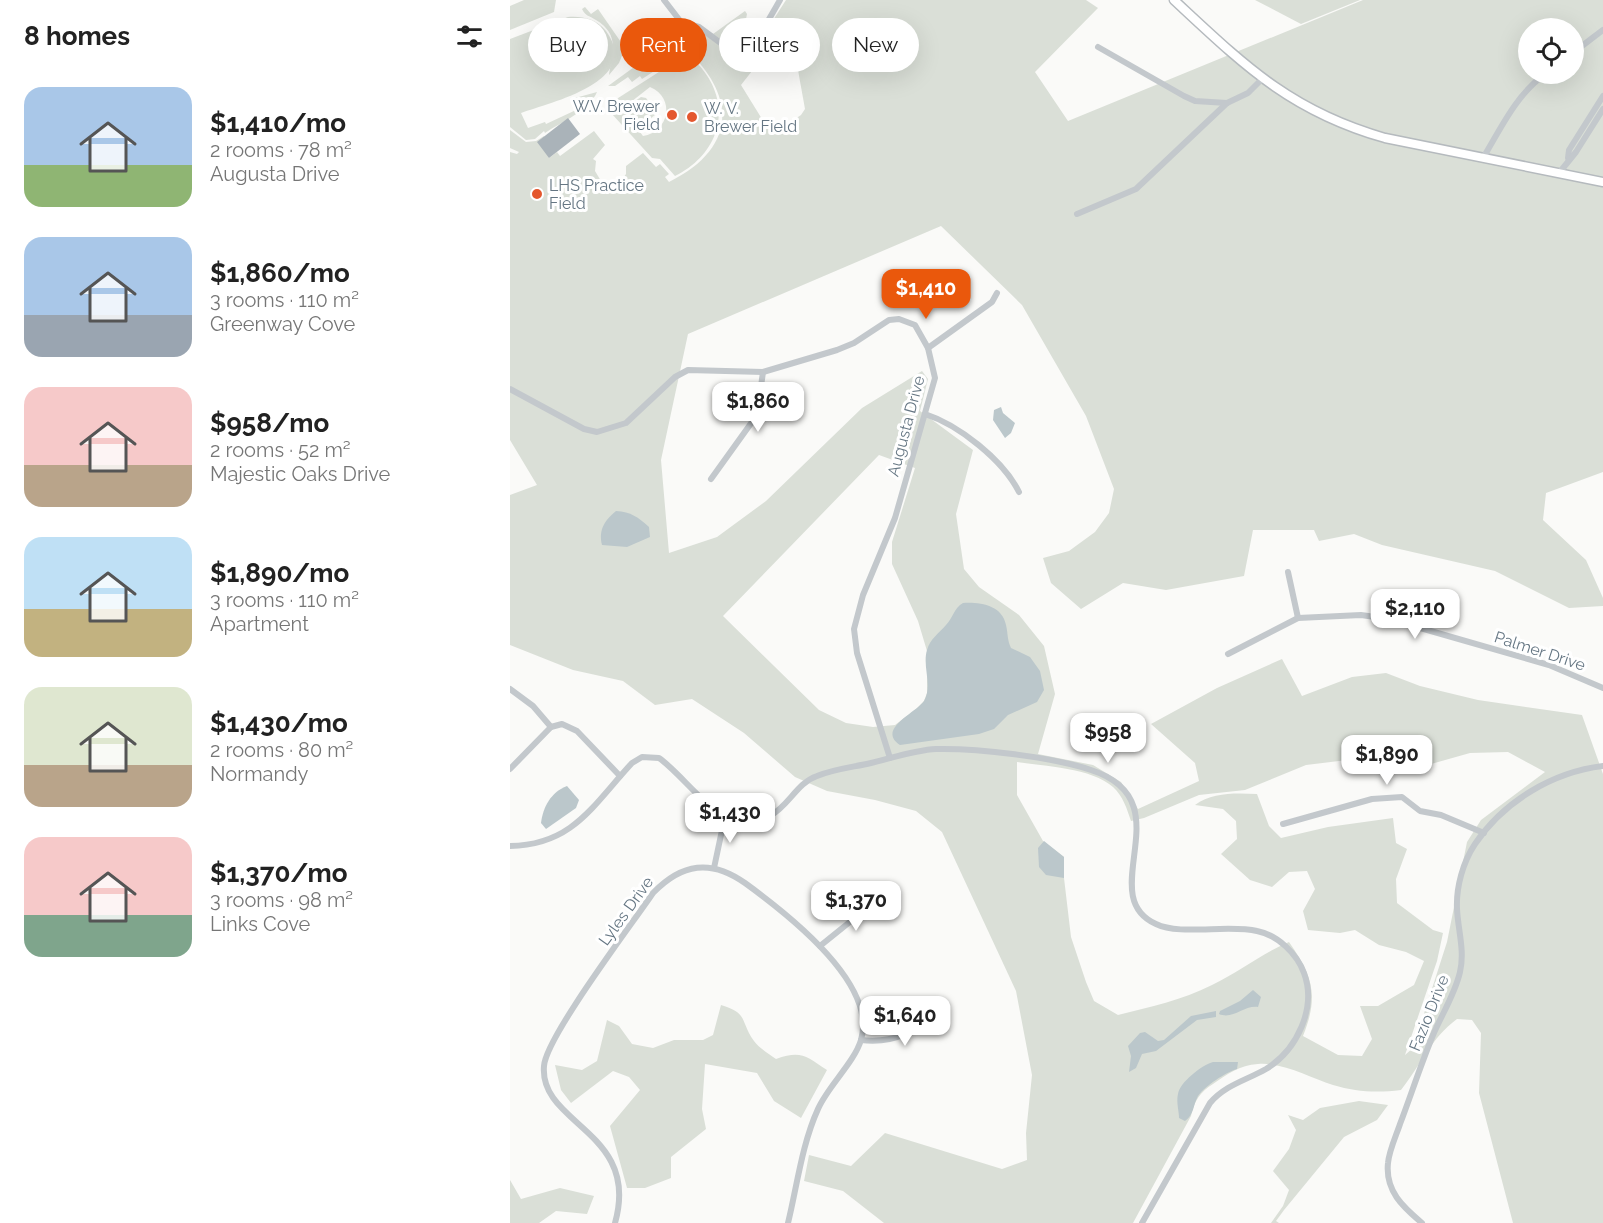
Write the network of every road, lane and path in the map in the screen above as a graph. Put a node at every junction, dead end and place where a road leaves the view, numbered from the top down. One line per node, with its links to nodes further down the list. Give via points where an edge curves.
1 (664, 0): 2 (street, via 681,22 699,27 745,61)
2 (780, 0)
3 (1174, 0): 7 (main road)
4 (1603, 30): 5 (street)
5 (1584, 44)
6 (1098, 46): 10 (street, via 1195,101)
7 (1262, 79): 10 (street, via 1248,93); 12 (main road, via 1311,110 1356,130)
8 (1530, 84): 12 (street)
9 (1603, 96): 13 (street, via 1569,150)
10 (1227, 103): 16 (street, via 1136,189)
11 (1603, 109): 13 (street)
12 (1483, 158): 14 (main road)
13 (1568, 159): 14 (street)
14 (1559, 173): 15 (main road)
15 (1603, 182)
16 (1077, 214)
17 (997, 294): 18 (street, via 992,302)
18 (928, 348): 19 (street, Augusta Drive, via 915,325 889,320 854,343); 21 (street, Augusta Drive, via 935,378)
19 (764, 372): 20 (street, Augusta Drive, via 688,370 675,377 626,423 597,432 584,429); 22 (street, via 757,415)
20 (510, 389)
21 (925, 414): 23 (street, via 937,418 998,461); 30 (street, Augusta Drive, via 895,518 863,595 854,629 856,653)
22 (711, 479)
23 (1019, 492)
24 (1288, 572): 25 (street)
25 (1298, 618): 26 (street, Palmer Drive); 27 (street, Palmer Drive, via 1361,615 1389,619 1550,665)
26 (1228, 654)
27 (1603, 688)
28 (510, 689): 29 (street, via 533,706)
29 (551, 727): 32 (street); 33 (street, via 573,727)
30 (890, 758): 34 (street, via 814,776 778,812 761,819 734,820); 45 (street, via 933,749 962,749 1073,765 1101,774 1120,787 1136,815 1138,828 1130,891 1132,902 1144,917 1161,927 1257,930 1284,945 1300,963 1310,1001 1301,1029 1275,1062 1224,1089 1210,1103)
31 (1603, 766): 36 (street, Fazio Drive, via 1549,779 1512,805)
32 (510, 769)
33 (620, 776): 34 (street, via 638,759 659,758); 37 (street, via 573,828 548,841)
34 (725, 816): 38 (street)
35 (1282, 824): 36 (street, via 1372,799 1402,797 1420,811 1441,815)
36 (1484, 833): 46 (street, Fazio Drive, via 1466,860 1457,896 1460,974 1432,1036 1388,1161 1390,1188)
37 (510, 846)
38 (714, 868): 40 (street, via 746,884); 43 (street, Lyles Drive, via 697,867 672,875 653,892 545,1058 544,1077 554,1101 598,1140 610,1160 619,1196)
39 (886, 907): 40 (street, via 851,921)
40 (820, 946): 42 (street, via 840,968 860,1002)
41 (931, 1013): 42 (street, via 908,1034 885,1040)
42 (861, 1040): 44 (street, via 815,1116)
43 (615, 1223)
44 (788, 1223)
45 (1142, 1223)
46 (1422, 1223)

